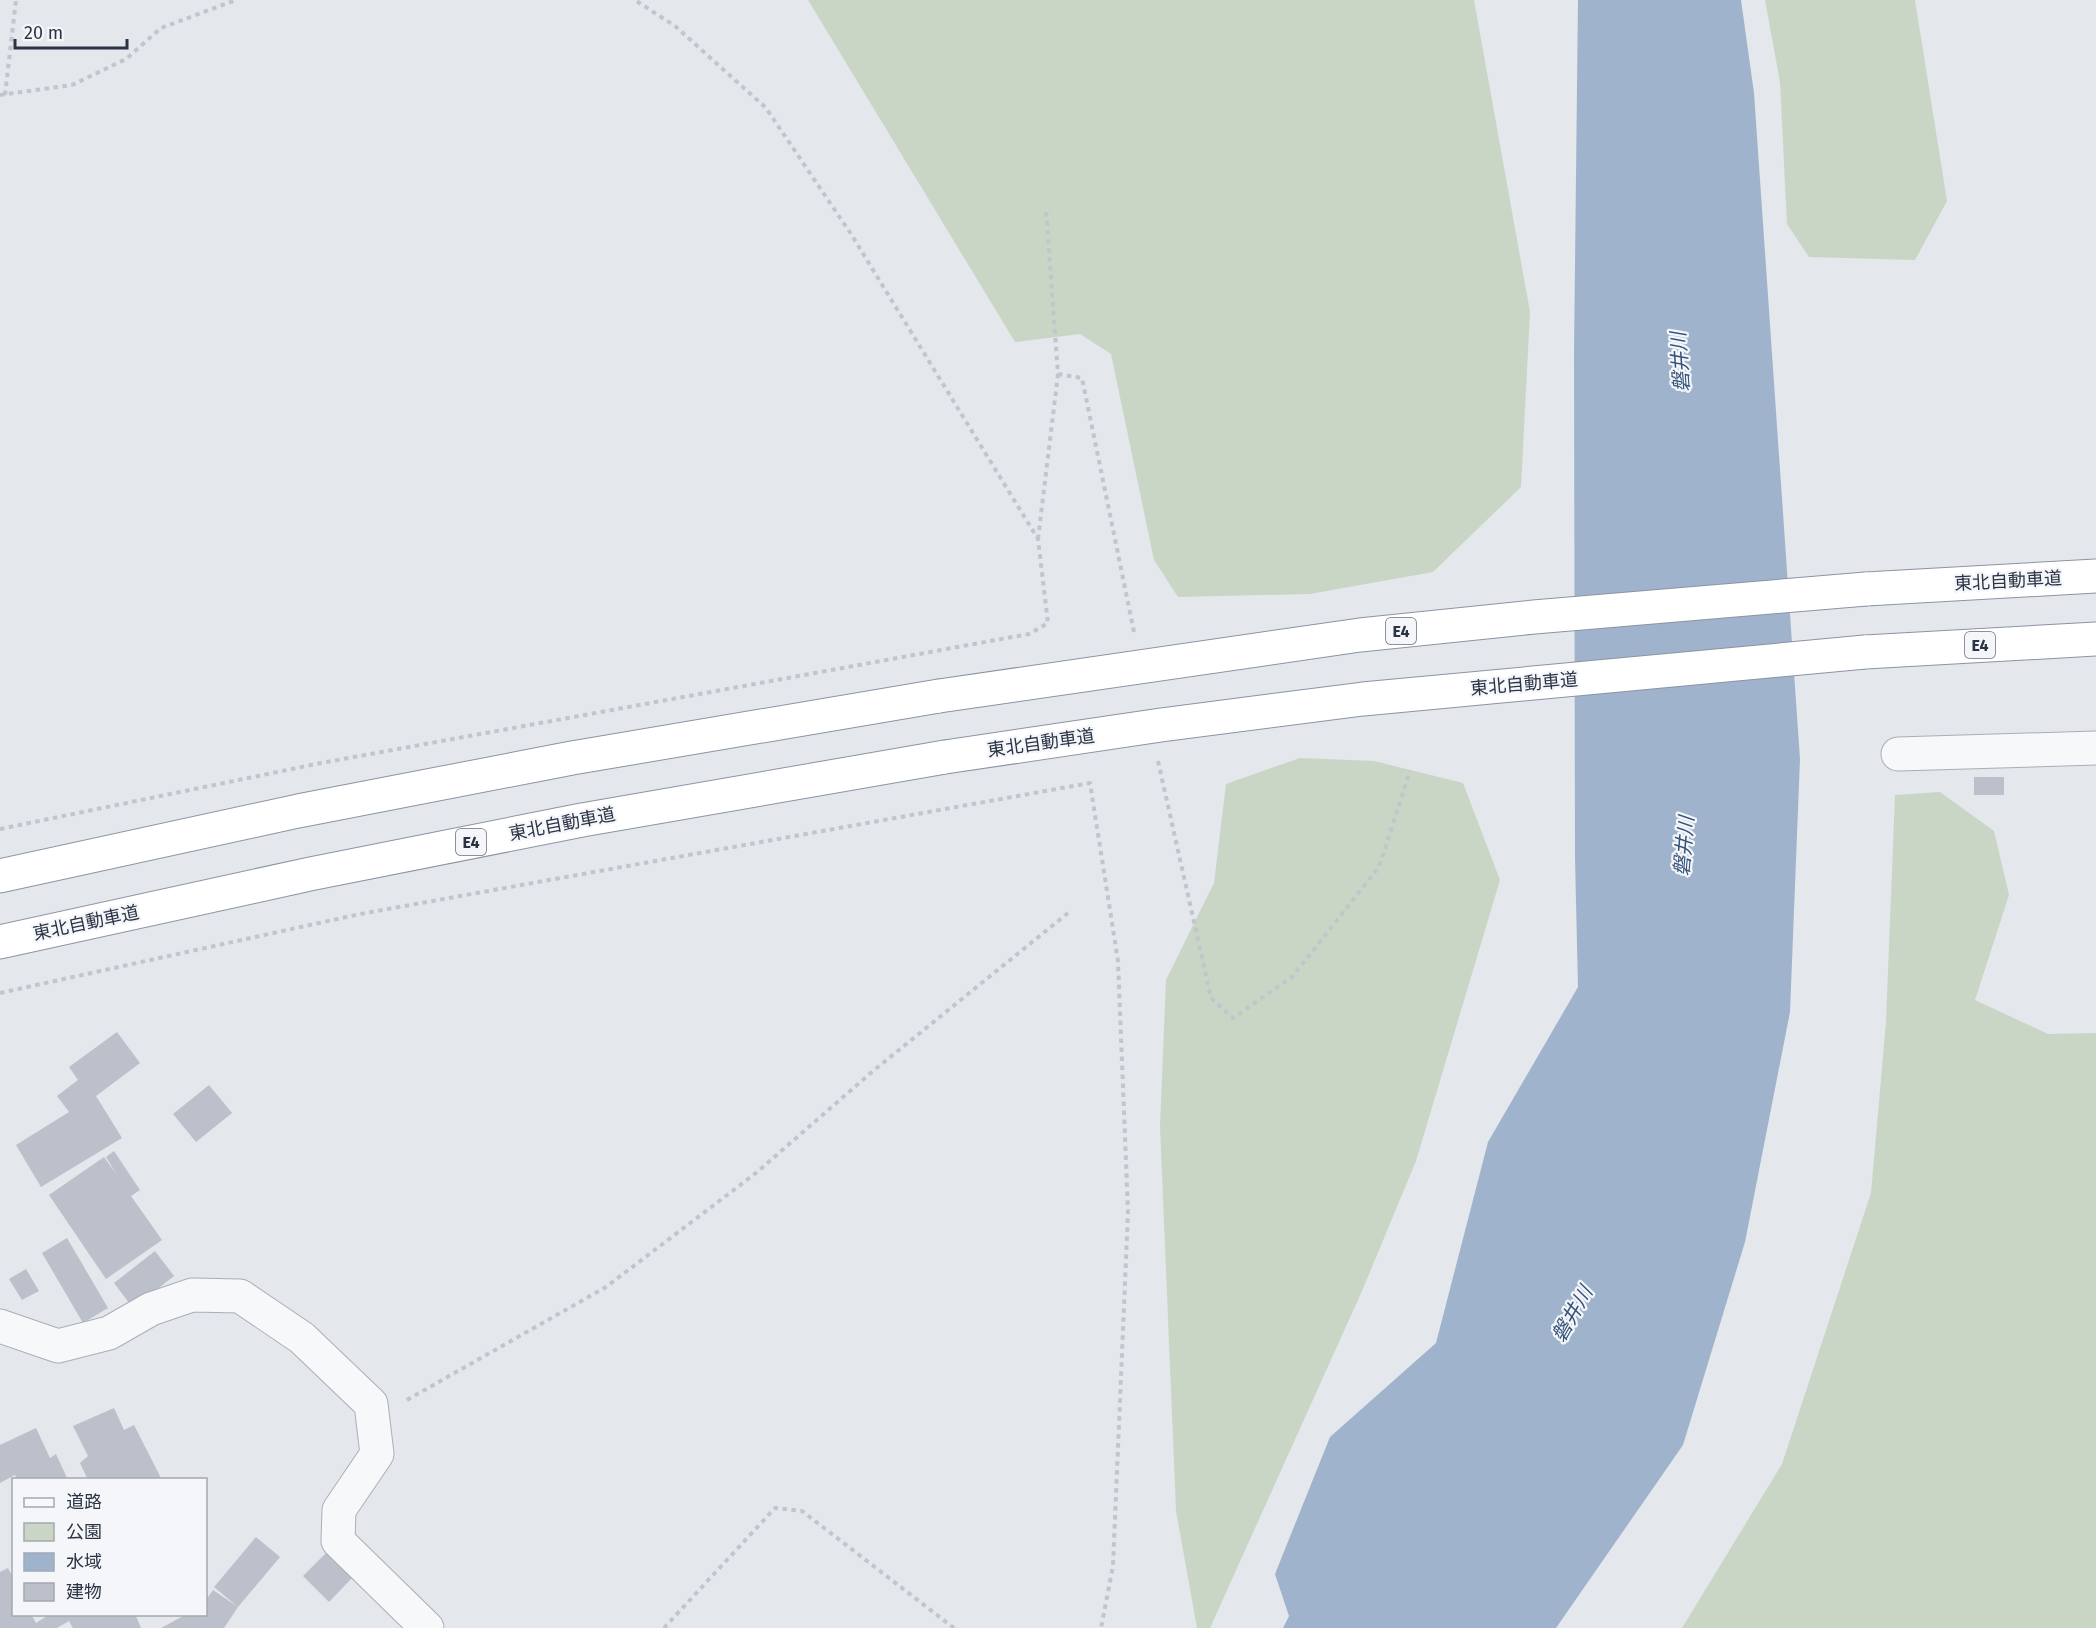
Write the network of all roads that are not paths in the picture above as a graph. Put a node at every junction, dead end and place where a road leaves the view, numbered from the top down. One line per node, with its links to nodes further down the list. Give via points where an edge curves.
1 (2096, 576): 5 (highway, 東北自動車道 / E4, bridge, via 1866,589 1360,635 951,694 572,758 298,811)
2 (2096, 639): 6 (highway, 東北自動車道 / E4, bridge, via 1865,652 1363,699 1172,723 956,755 582,820)
3 (2096, 748): 4 (street)
4 (1898, 754)
5 (0, 876)
6 (0, 942)
7 (0, 1326): 8 (street, via 58,1346 109,1334 151,1309 192,1295 240,1296 302,1338 371,1404 377,1454 339,1510 338,1541)
8 (427, 1628)

